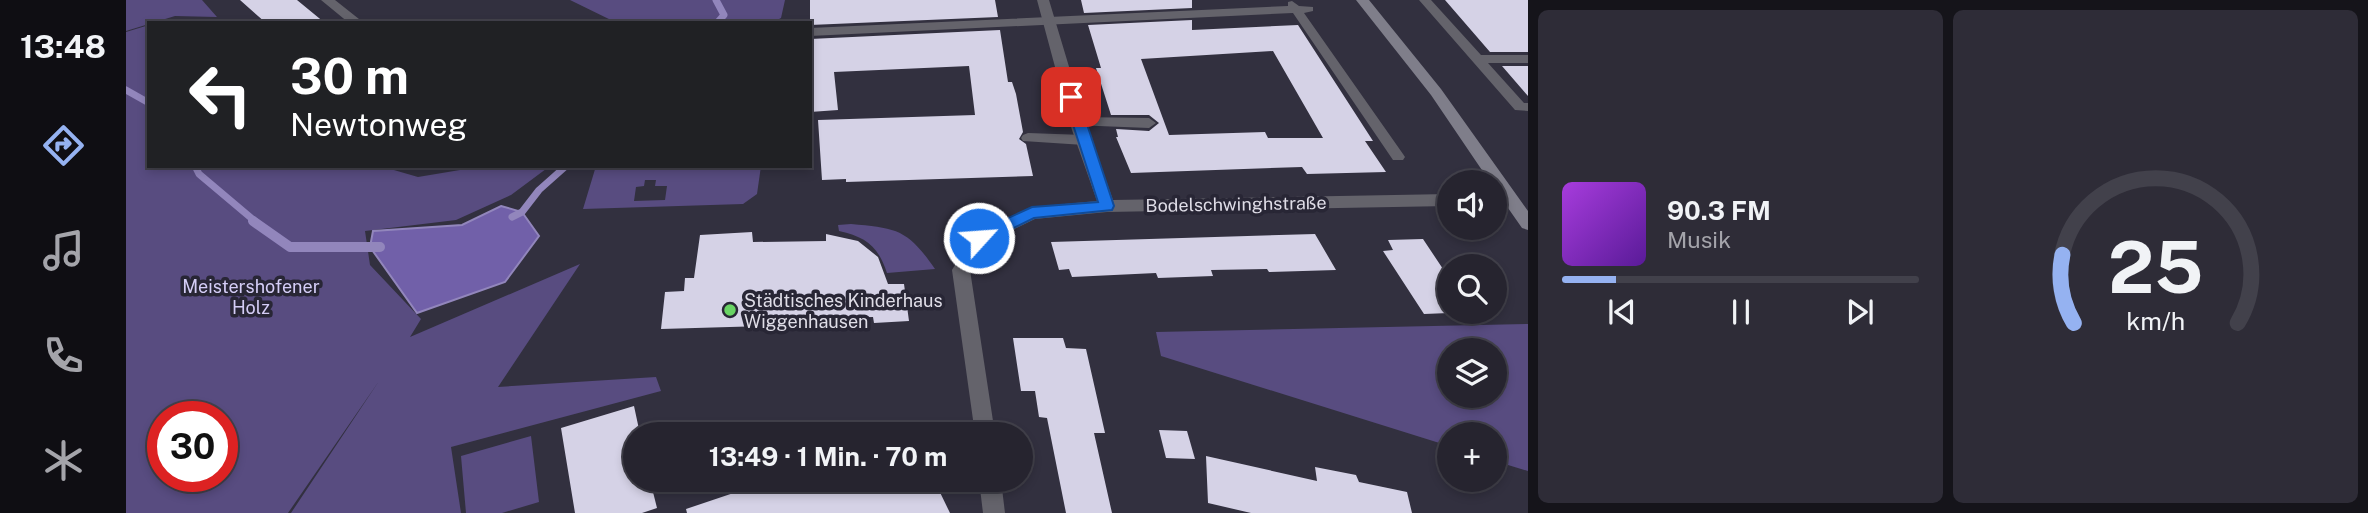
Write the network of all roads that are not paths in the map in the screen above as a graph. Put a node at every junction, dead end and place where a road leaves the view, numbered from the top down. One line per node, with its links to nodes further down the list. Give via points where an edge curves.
1 (327, 0): 6 (street)
2 (1043, 0): 7 (street)
3 (1362, 0): 17 (main road, via 1436,92)
4 (1425, 0): 9 (lane)
5 (1298, 6): 7 (lane); 16 (lane)
6 (355, 21)
7 (1050, 21): 8 (lane); 12 (street)
8 (812, 32)
9 (1480, 59): 10 (lane); 11 (lane, via 1520,107)
10 (1528, 59)
11 (1528, 107)
12 (1078, 122): 13 (lane); 15 (street)
13 (1149, 123)
14 (1028, 138): 15 (lane)
15 (1083, 140): 20 (street)
16 (1398, 157)
17 (1485, 170)
18 (1437, 200): 20 (street, Bodelschwinghstraße)
19 (1507, 203): 21 (main road)
20 (1107, 206): 22 (street, Bodelschwinghstraße, via 1032,213 979,238 961,270)
21 (1528, 224)
22 (983, 422)
23 (991, 492): 24 (street)
24 (994, 513)

